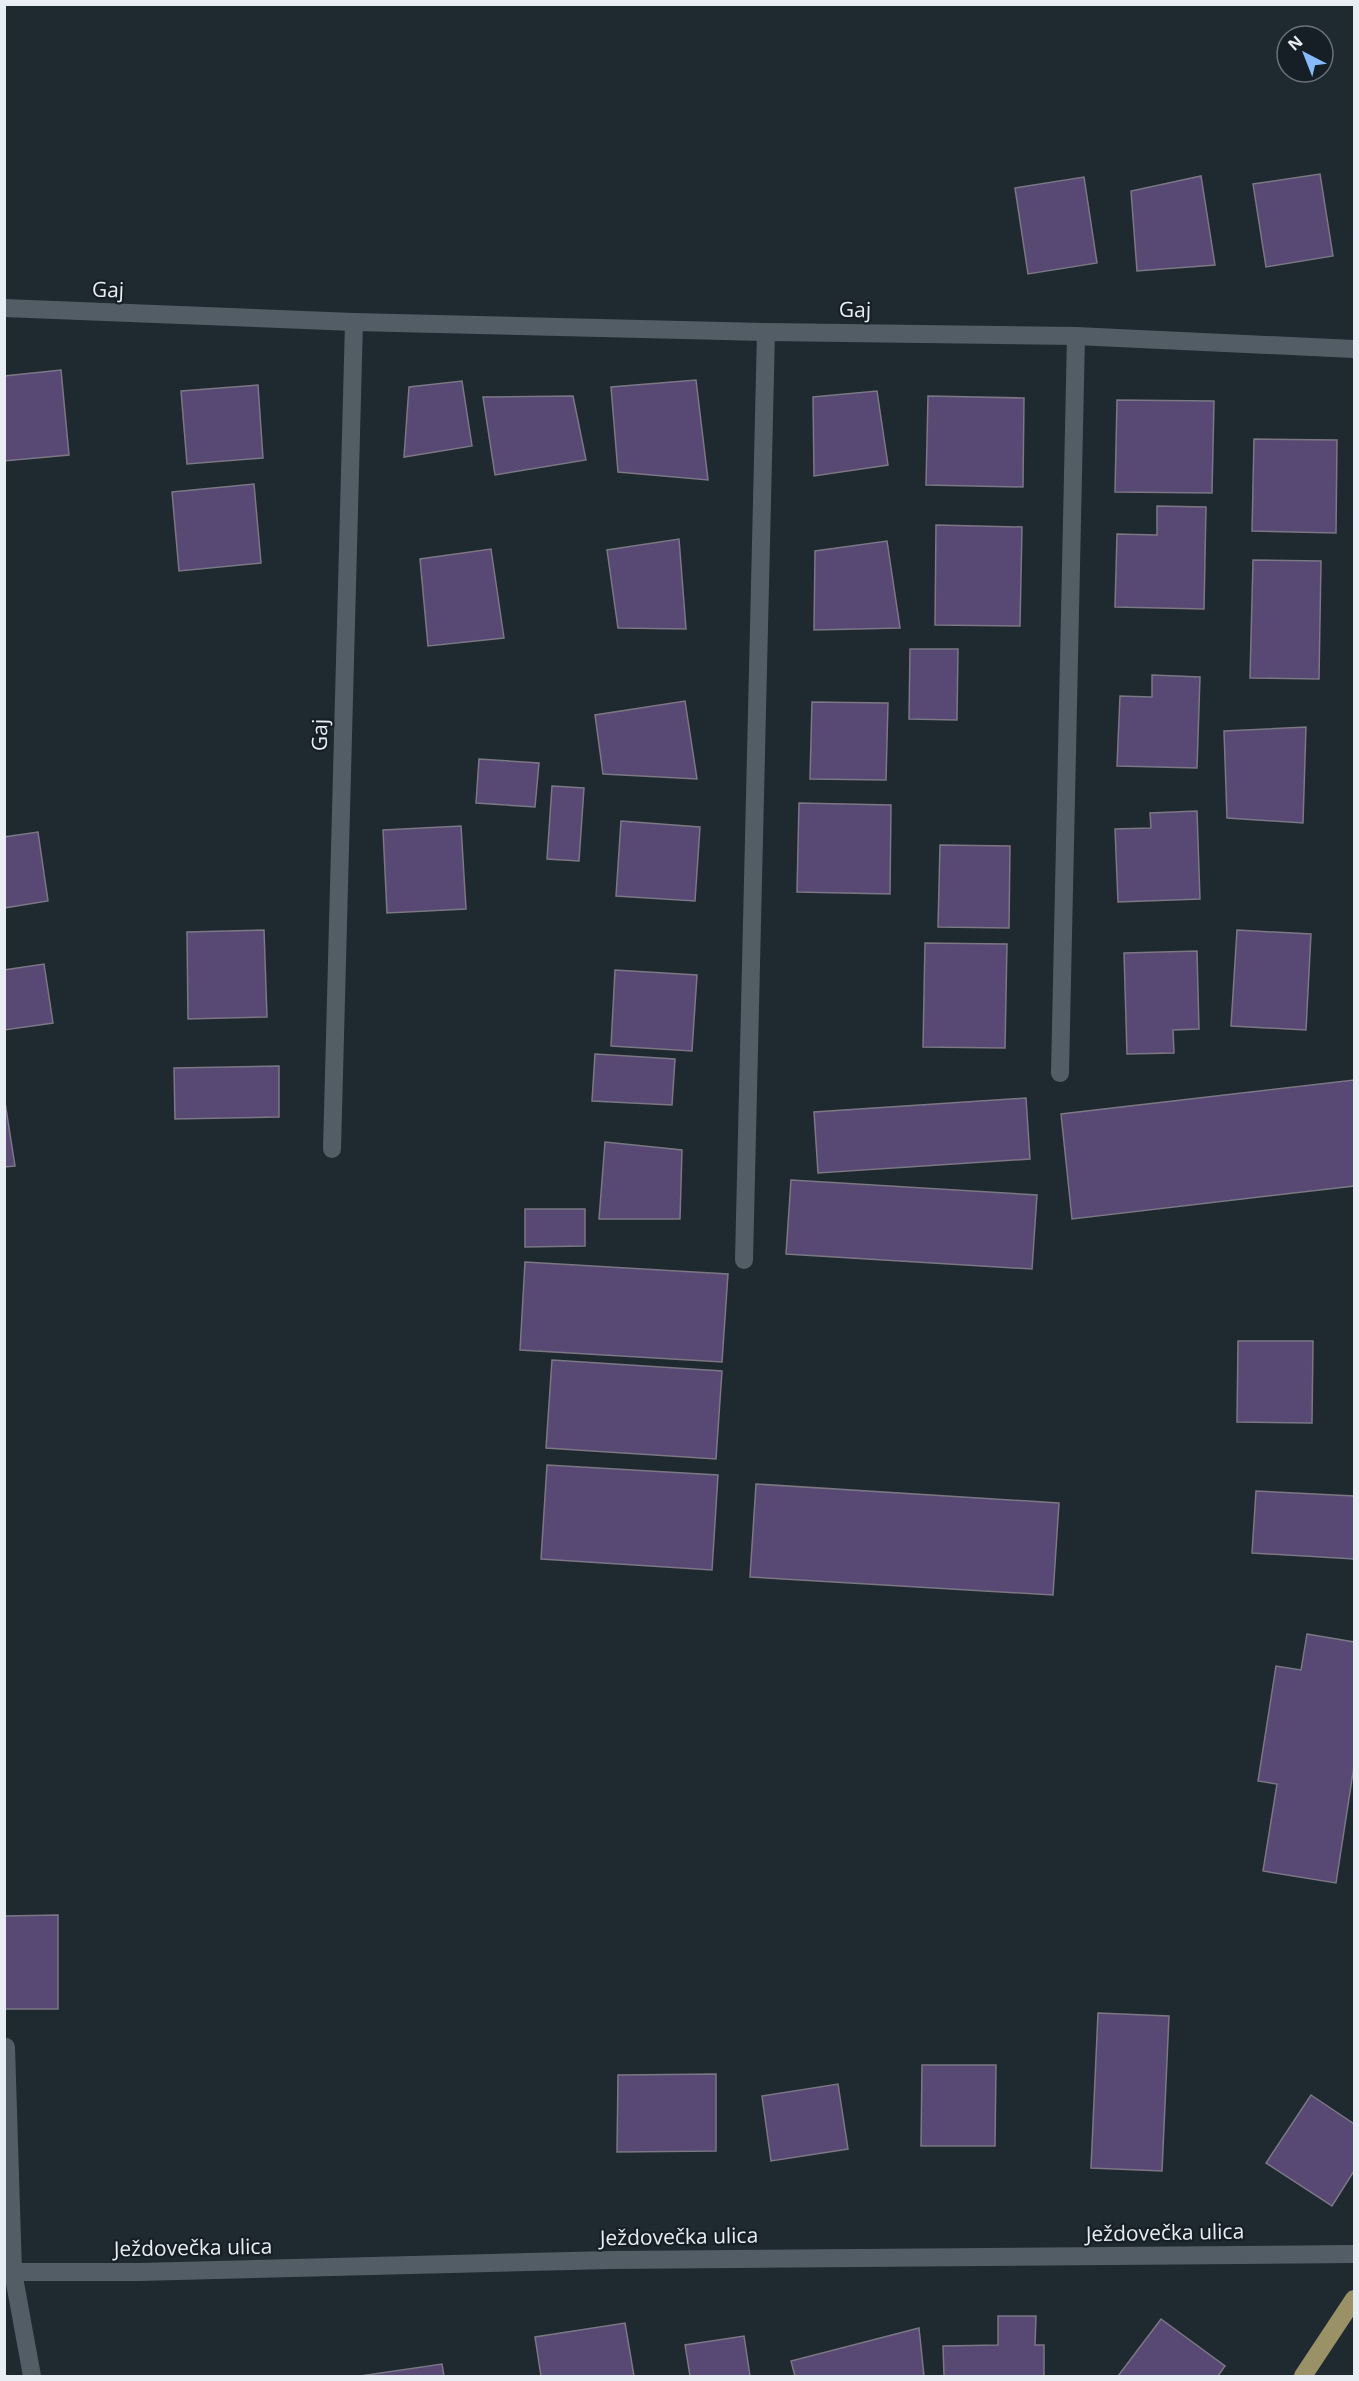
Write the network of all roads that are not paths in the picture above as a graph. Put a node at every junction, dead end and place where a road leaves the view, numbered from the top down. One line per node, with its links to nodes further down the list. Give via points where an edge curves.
1 (4, 308): 2 (street, Gaj)
2 (354, 322): 3 (street, Gaj); 7 (street, Gaj)
3 (766, 332): 4 (street, Gaj); 8 (street)
4 (1076, 336): 5 (street, Gaj); 6 (street)
5 (1354, 349)
6 (1060, 1073)
7 (332, 1149)
8 (744, 1260)
9 (6, 2047): 11 (street)
10 (1354, 2254): 11 (street, Ježdovečka ulica, via 611,2260)
11 (9, 2272): 13 (street)
12 (1354, 2299): 14 (main road)
13 (32, 2376)
14 (1303, 2376)

